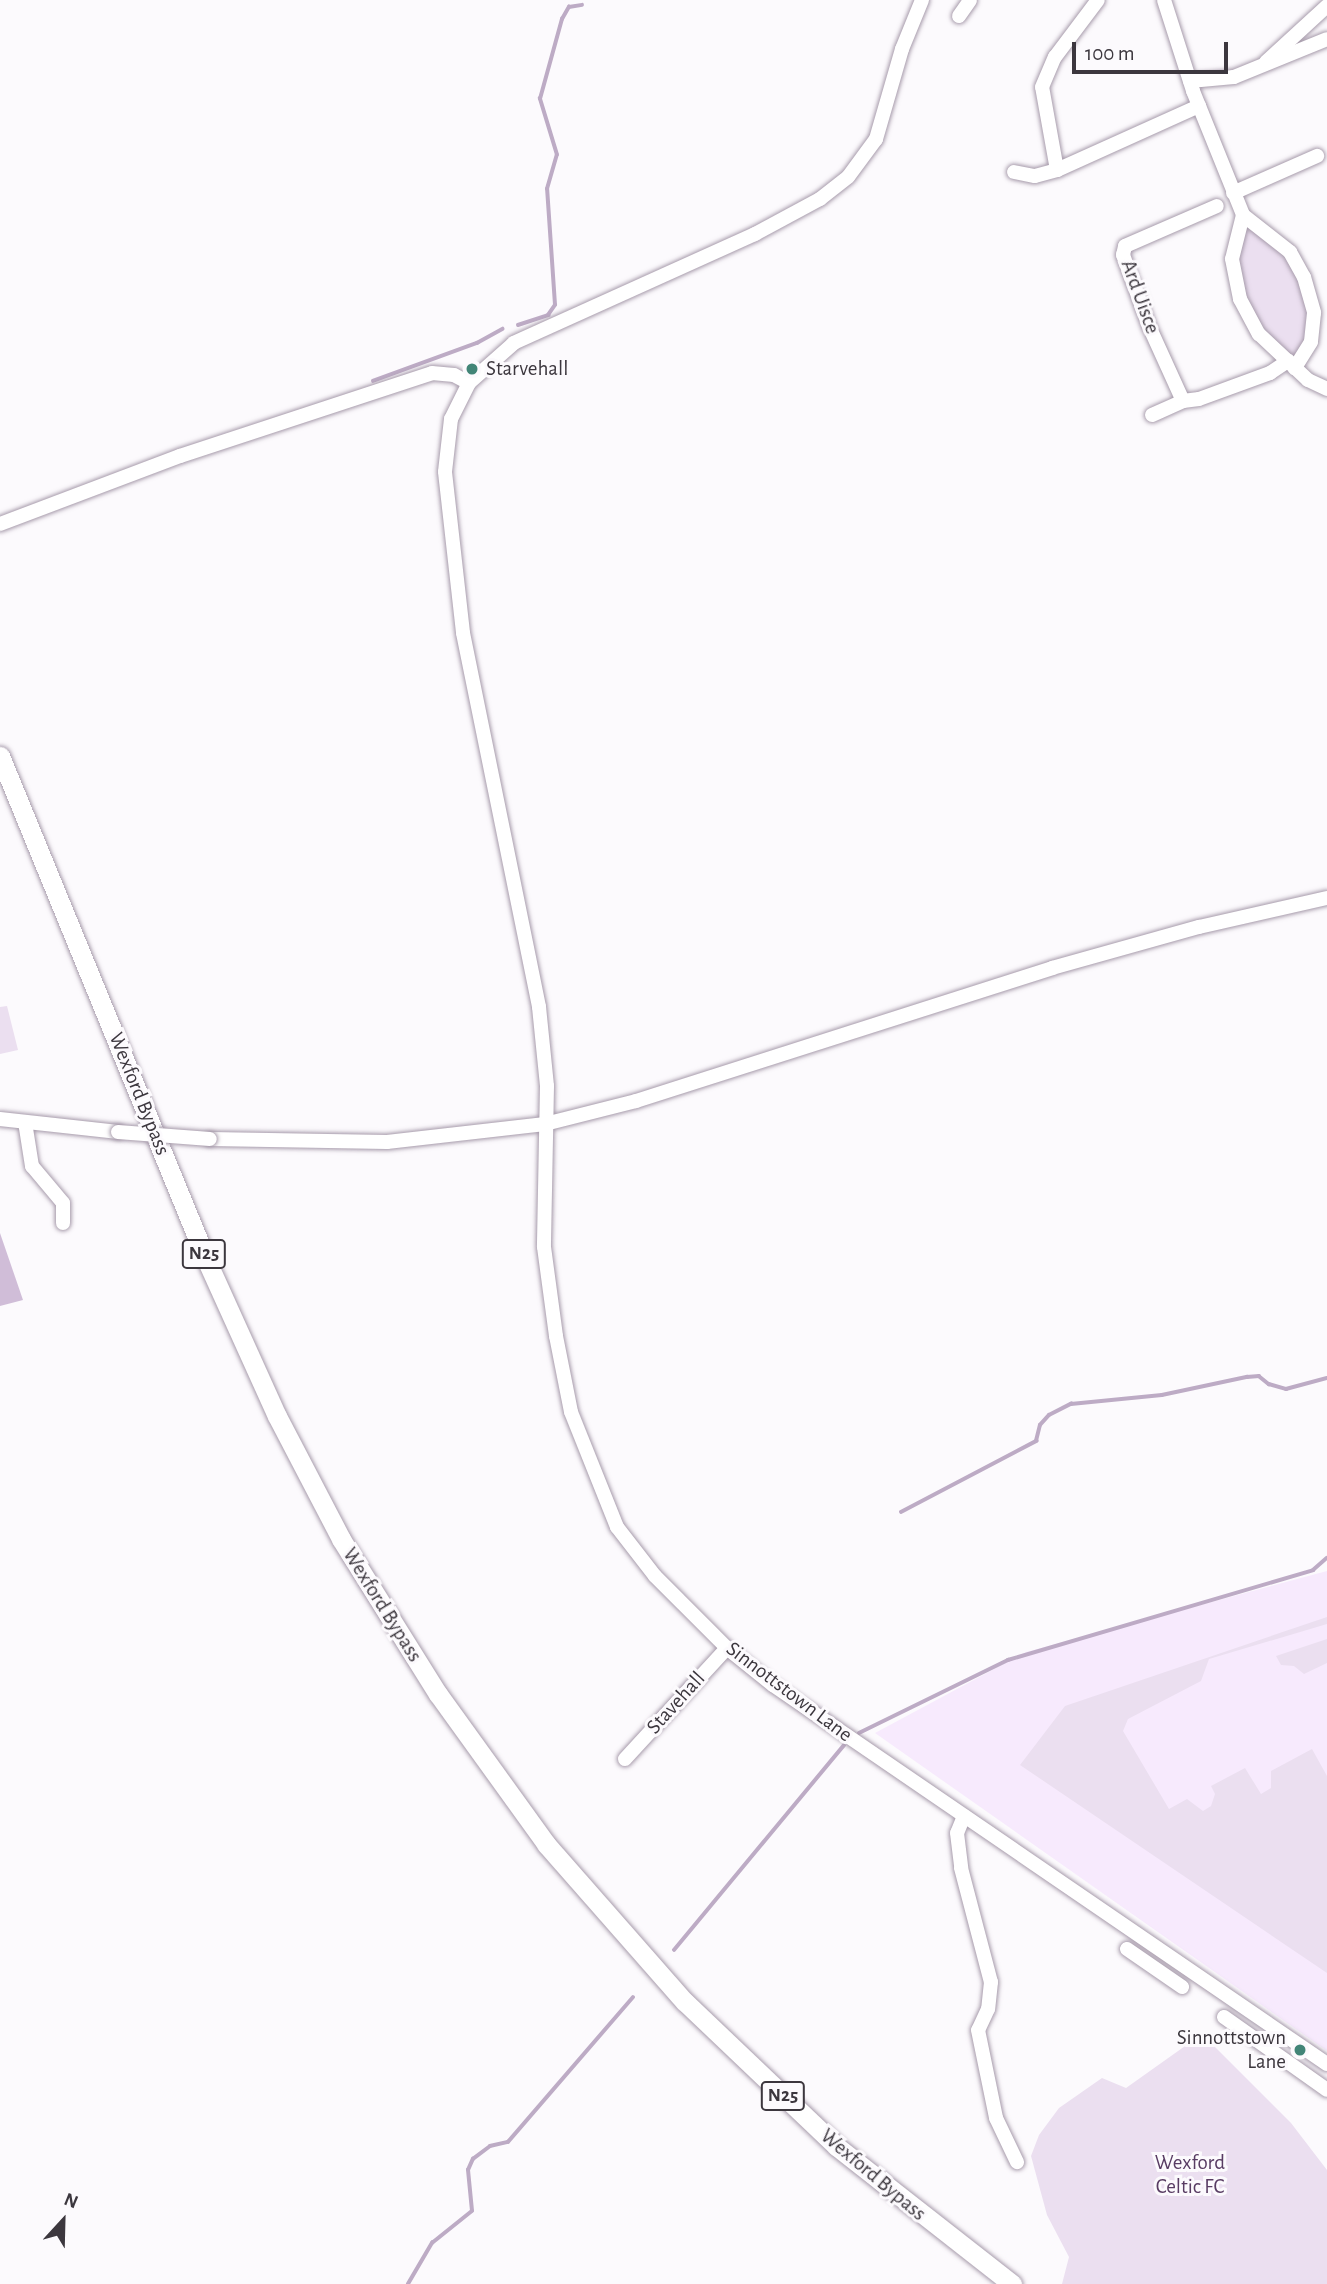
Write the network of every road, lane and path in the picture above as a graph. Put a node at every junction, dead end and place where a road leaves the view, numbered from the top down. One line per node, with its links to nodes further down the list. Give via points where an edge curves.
1 (922, 0): 18 (street, via 902,49 876,139 864,159 834,188 745,239 514,343)
2 (970, 0): 6 (street)
3 (1098, 0): 12 (street, via 1055,57 1042,87)
4 (1164, 0): 9 (street)
5 (1325, 12): 8 (street)
6 (959, 16)
7 (1327, 39): 8 (street)
8 (1260, 67): 9 (street, via 1234,77)
9 (1190, 81): 10 (street)
10 (1199, 106): 12 (street); 14 (street)
11 (1317, 156): 14 (street)
12 (1056, 170): 13 (street, via 1035,176)
13 (1014, 172)
14 (1233, 193): 16 (street)
15 (1217, 206): 20 (street, Ard Uisce, via 1125,246 1123,256)
16 (1243, 215): 17 (street, via 1234,239 1233,281 1254,329); 17 (street, via 1290,252 1304,277 1314,313 1312,333)
17 (1291, 364): 19 (street); 20 (street)
18 (469, 383): 22 (street, via 454,374 432,373 180,456); 27 (street, Sinnottstown Lane, via 451,419 447,486 471,686 539,1007 547,1086)
19 (1327, 389)
20 (1183, 401): 21 (street)
21 (1152, 415)
22 (0, 524)
23 (0, 756): 40 (highway, Wexford Bypass / N25, via 206,1259 277,1416 341,1539 438,1694 546,1844 685,2002 864,2170)
24 (1327, 898): 27 (street, via 1052,968 636,1101)
25 (0, 1119): 26 (street)
26 (25, 1122): 27 (street, bridge, via 210,1139 387,1142); 28 (street, via 32,1167 63,1203)
27 (545, 1124): 29 (street, Sinnottstown Lane, via 544,1247 556,1336 579,1437 630,1548)
28 (63, 1223)
29 (727, 1648): 30 (street, Stavehall); 31 (street, Sinnottstown Lane, via 773,1685)
30 (625, 1759)
31 (964, 1816): 33 (street, Sinnottstown Lane); 39 (street, via 957,1833 961,1868 991,1982 988,2009 978,2030 996,2118)
32 (1127, 1949): 34 (street)
33 (1167, 1951): 34 (street); 37 (street, Sinnottstown Lane)
34 (1154, 1966): 35 (street)
35 (1182, 1987)
36 (1224, 2017): 38 (street)
37 (1327, 2064)
38 (1327, 2090)
39 (1017, 2162)
40 (1012, 2284)

